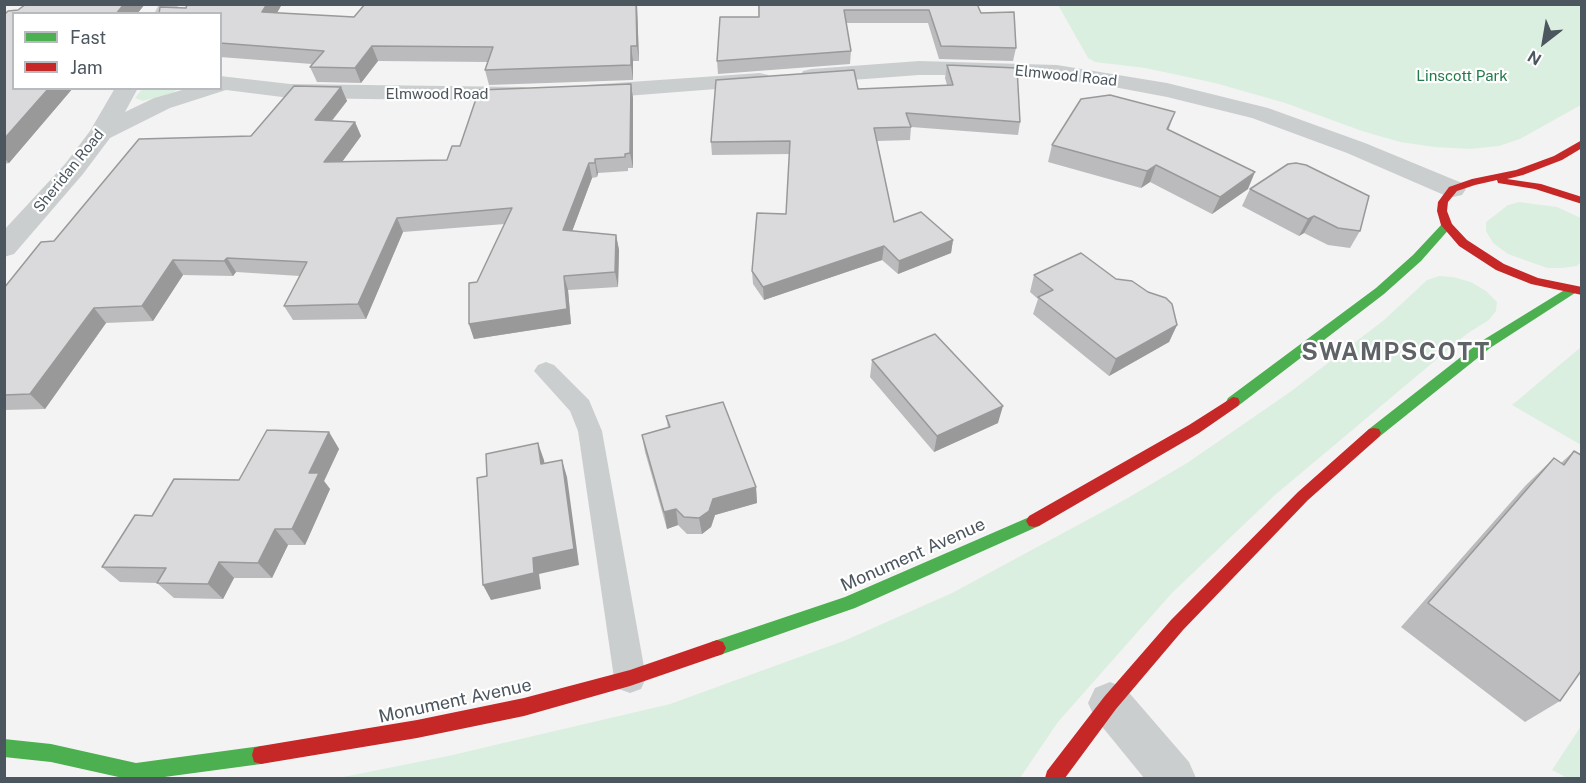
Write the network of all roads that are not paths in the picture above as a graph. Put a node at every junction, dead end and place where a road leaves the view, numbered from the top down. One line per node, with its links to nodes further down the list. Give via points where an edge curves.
1 (222, 86): 5 (street, Elmwood Road, via 359,93)
2 (126, 90): 6 (street, Sheridan Road)
3 (208, 90): 6 (street, Elmwood Road, via 162,103)
4 (569, 93): 9 (street, Elmwood Road, via 919,68 1057,72 1179,93 1260,113)
5 (546, 94)
6 (101, 133): 12 (street, Sheridan Road, via 74,170)
7 (1581, 143): 8 (street, via 1558,158)
8 (1488, 181): 9 (street); 10 (street, via 1537,186)
9 (1453, 189): 11 (street, via 1443,202)
10 (1581, 201)
11 (1447, 225): 13 (street, via 1463,243 1500,267 1535,281); 15 (street, Monument Avenue, via 1380,291 1260,383 1194,429 1026,525 849,603)
12 (4, 248)
13 (1576, 290): 16 (street, via 1485,345 1302,496)
14 (546, 371): 15 (lane, via 580,406 590,431)
15 (630, 678): 18 (street, Monument Avenue, via 524,707 417,729)
16 (1110, 703): 19 (street); 20 (street)
17 (4, 748): 18 (street, via 51,753)
18 (141, 775)
19 (1054, 778)
20 (1173, 778)

